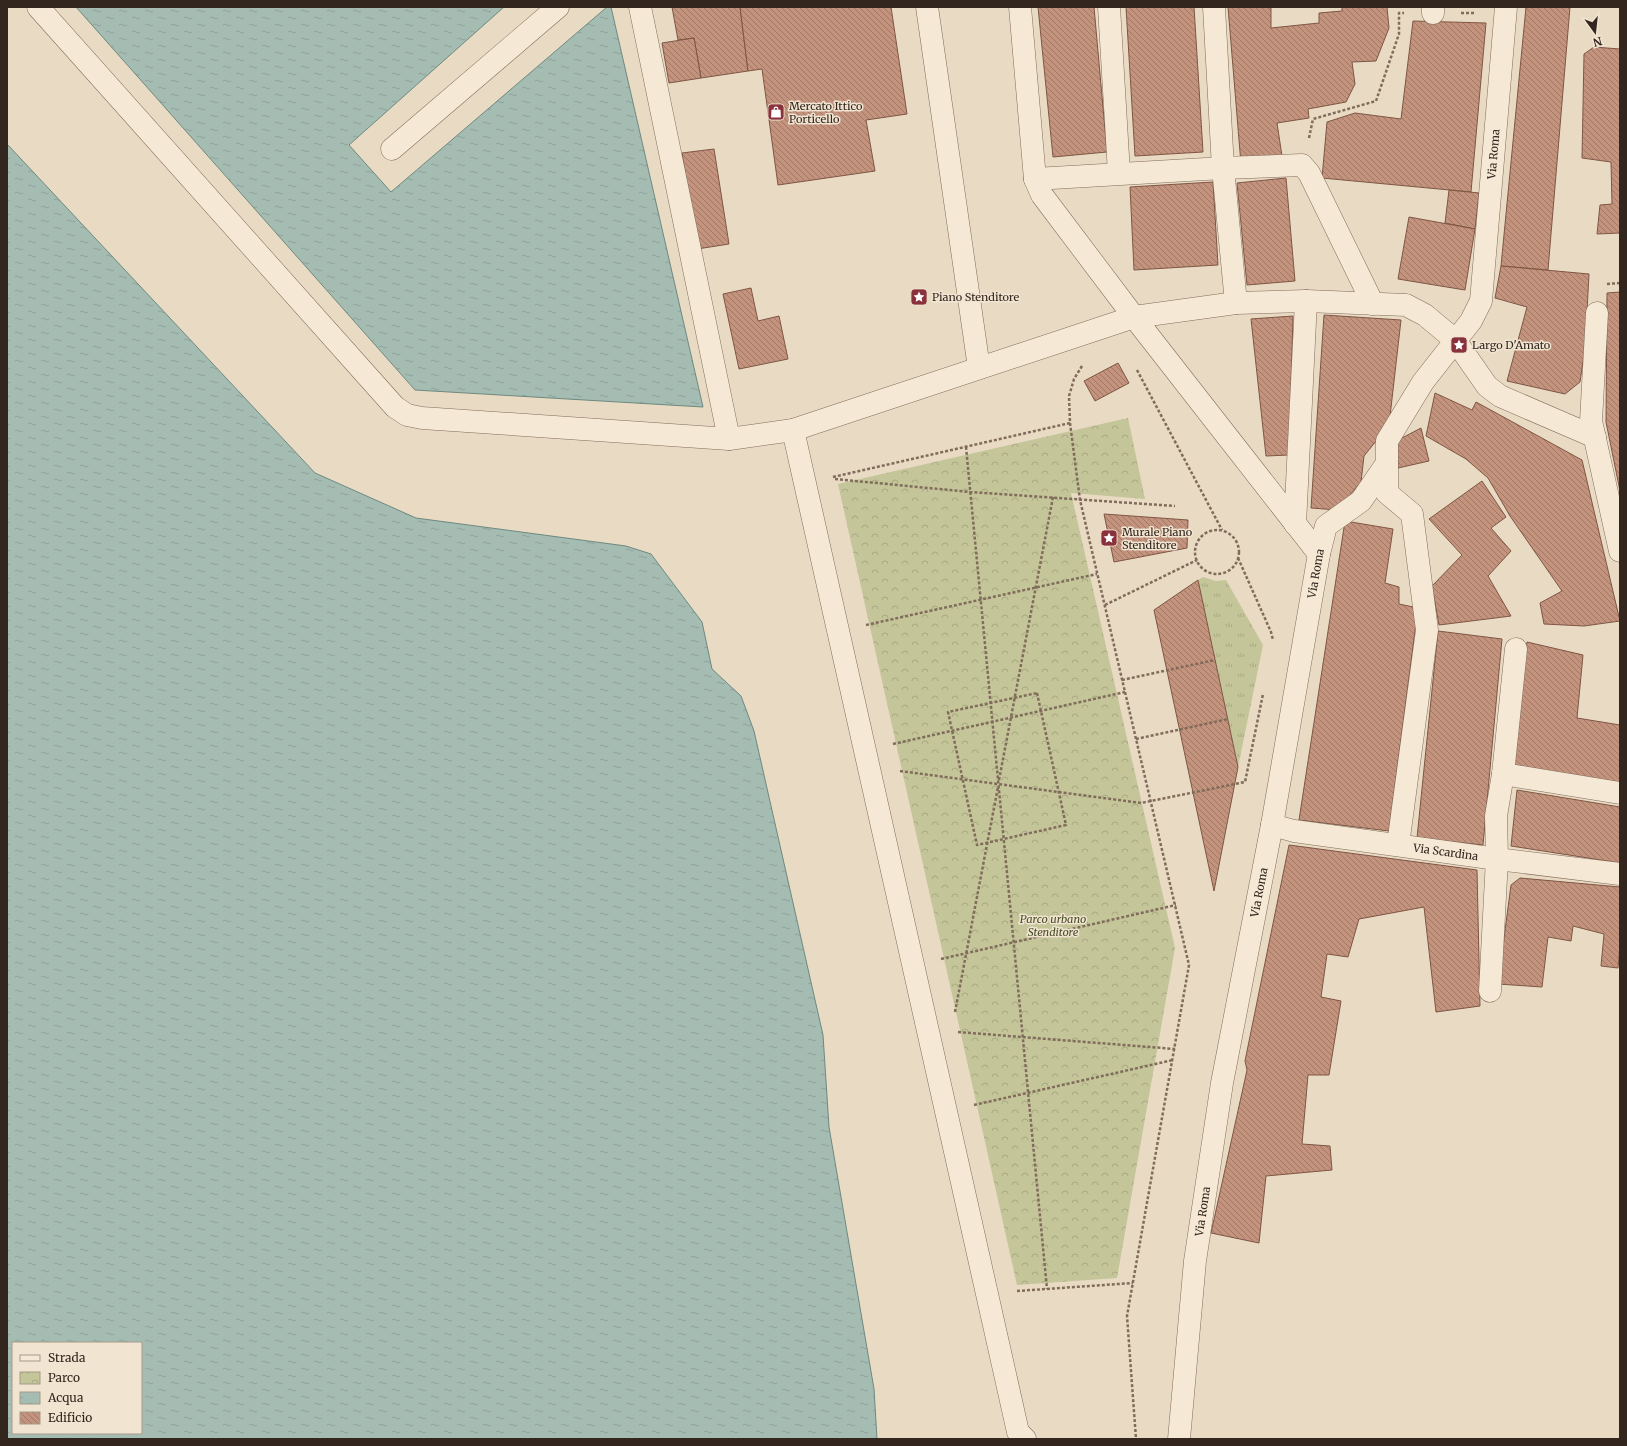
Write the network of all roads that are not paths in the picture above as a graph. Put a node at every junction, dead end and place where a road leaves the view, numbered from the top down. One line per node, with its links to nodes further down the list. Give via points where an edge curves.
1 (38, 7): 22 (street, via 395,407 407,415)
2 (558, 7): 9 (street)
3 (640, 7): 22 (street)
4 (927, 7): 19 (street)
5 (1020, 7): 12 (street)
6 (1109, 7): 11 (street)
7 (1214, 7): 10 (street)
8 (1505, 10): 18 (street, Via Roma, via 1481,301 1471,322)
9 (392, 149)
10 (1223, 168): 11 (street); 14 (street); 15 (street, via 1302,165 1309,173)
11 (1119, 174): 12 (street)
12 (1035, 179): 17 (street, via 1042,195)
13 (1306, 301): 14 (street); 15 (street); 24 (street)
14 (1236, 303): 17 (street)
15 (1373, 304): 18 (street, via 1406,305 1425,315)
16 (1597, 313): 21 (street, via 1591,421)
17 (1134, 317): 19 (street); 24 (street)
18 (1455, 340): 21 (street, via 1487,386 1500,396); 23 (street, via 1423,382 1387,441)
19 (979, 368): 20 (street)
20 (793, 430): 22 (street); 35 (street, via 1018,1432)
21 (1595, 437): 25 (street)
22 (729, 439)
23 (1387, 463): 26 (street, Via Roma, via 1361,501 1326,526); 31 (street, via 1387,492 1412,514 1427,630)
24 (1295, 524): 26 (street)
25 (1620, 551)
26 (1319, 554): 30 (street, Via Roma)
27 (1516, 649): 28 (street)
28 (1503, 774): 29 (street); 32 (street, via 1496,816)
29 (1620, 793)
30 (1272, 825): 31 (street, Via Scardina, via 1294,831); 36 (street, Via Roma, via 1222,1083 1195,1261)
31 (1398, 845): 32 (street, Via Scardina)
32 (1497, 859): 33 (street, Via Scardina); 34 (street)
33 (1620, 874)
34 (1490, 991)
35 (1025, 1439)
36 (1179, 1439)

